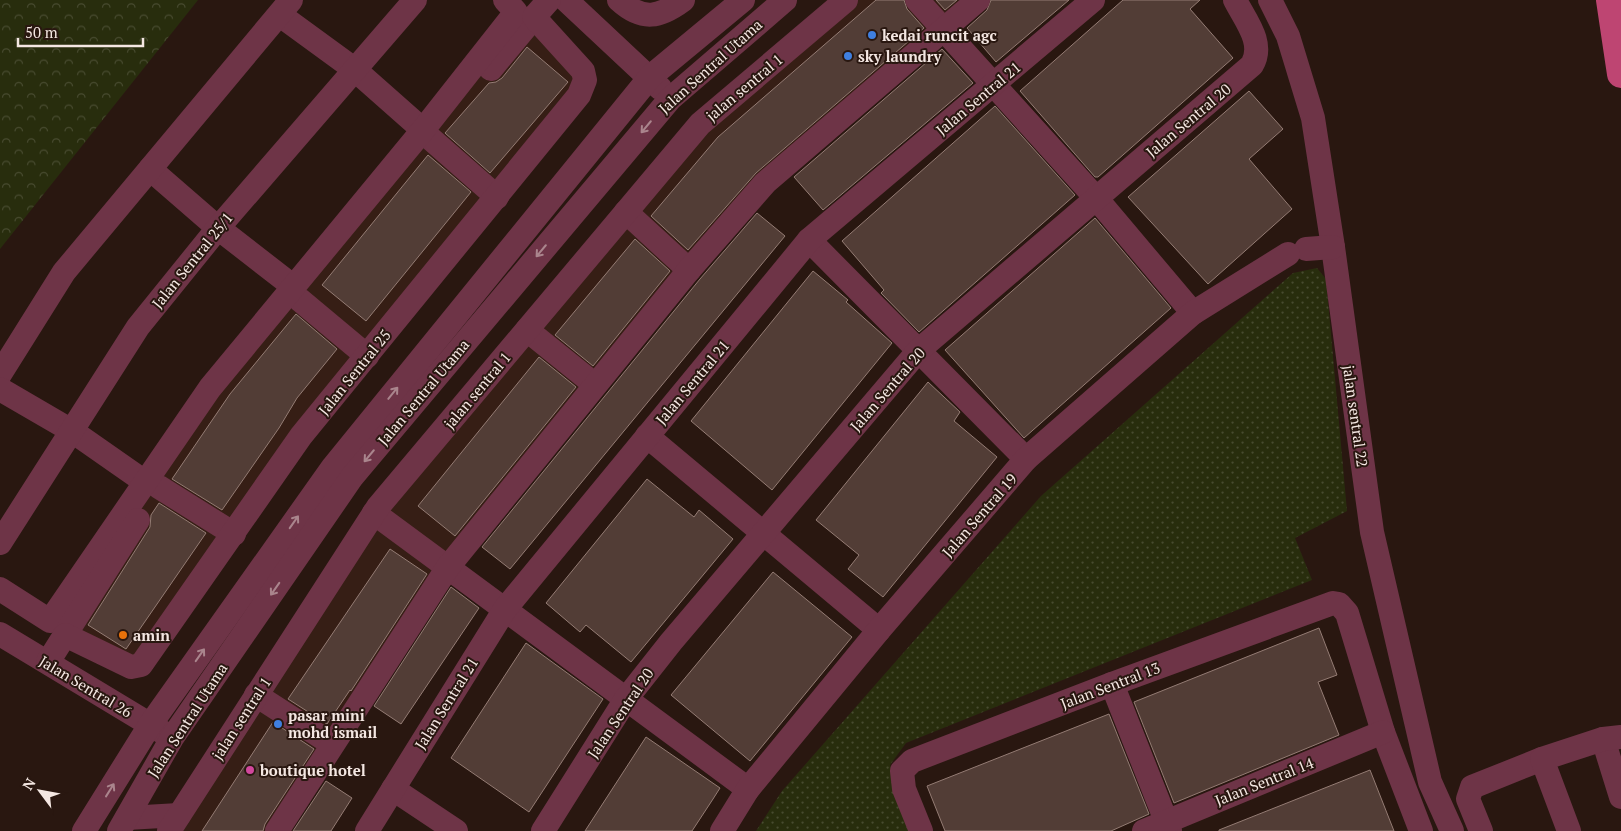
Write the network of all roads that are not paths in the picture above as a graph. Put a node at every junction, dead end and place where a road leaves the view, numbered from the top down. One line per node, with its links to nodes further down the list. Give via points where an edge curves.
1 (415, 0): 18 (street, Jalan Sentral 25/1)
2 (505, 0): 23 (street, via 516,12)
3 (566, 0): 20 (street)
4 (619, 0): 5 (street, via 652,16)
5 (683, 0)
6 (742, 0): 20 (street, Jalan Sentral Utama)
7 (785, 0): 22 (street, Jalan Sentral Utama)
8 (846, 0): 27 (street, jalan sentral 1, via 700,124)
9 (917, 0): 17 (street)
10 (978, 0): 17 (street)
11 (1093, 0): 21 (street, Jalan Sentral 21)
12 (1235, 0): 26 (street, Jalan Sentral 20, via 1258,47 1258,56 1252,65)
13 (1270, 0): 30 (street, jalan sentral 22, via 1288,36 1313,118)
14 (1610, 0): 19 (main road)
15 (286, 7): 18 (street); 24 (street)
16 (542, 9): 23 (street); 25 (street, Jalan Sentral 25, via 579,65 585,80 583,88)
17 (943, 29): 21 (street); 31 (street, via 765,183)
18 (354, 69): 23 (street); 28 (street, Jalan Sentral 25/1)
19 (1621, 74)
20 (650, 77): 22 (street); 58 (street, Jalan Sentral Utama, one-way to 20, via 333,468)
21 (994, 84): 26 (street); 29 (street, Jalan Sentral 21)
22 (670, 98): 60 (street, Jalan Sentral Utama, one-way to 60, via 352,477)
23 (427, 134): 25 (street); 32 (street)
24 (150, 169): 28 (street); 37 (street, via 64,272)
25 (498, 197): 36 (street, Jalan Sentral 25)
26 (1096, 198): 33 (street); 35 (street, Jalan Sentral 20)
27 (626, 212): 31 (street); 34 (street, jalan sentral 1)
28 (218, 228): 32 (street); 40 (street, Jalan Sentral 25/1, via 130,337)
29 (809, 240): 35 (street); 41 (street, Jalan Sentral 21)
30 (1334, 247): 33 (street, Jalan Sentral 19, via 1297,252); 79 (street, jalan sentral 22, via 1372,532 1430,782)
31 (689, 270): 38 (street)
32 (297, 293): 36 (street); 43 (street)
33 (1193, 312): 42 (street, Jalan Sentral 19)
34 (527, 330): 38 (street); 44 (street, jalan sentral 1)
35 (919, 350): 42 (street); 45 (street, Jalan Sentral 20)
36 (367, 356): 46 (street, Jalan Sentral 25, via 301,436)
37 (0, 374)
38 (594, 384): 48 (street)
39 (0, 389): 40 (street)
40 (72, 431): 43 (street); 47 (street, Jalan Sentral 25/1)
41 (647, 436): 45 (street); 50 (street, Jalan Sentral 21)
42 (1026, 459): 51 (street, Jalan Sentral 19)
43 (152, 484): 46 (street); 49 (street, via 50,621); 53 (street)
44 (374, 513): 48 (street); 56 (street, jalan sentral 1)
45 (763, 532): 51 (street); 57 (street, Jalan Sentral 20)
46 (234, 534): 53 (street, Jalan Sentral 25, via 140,665 126,665)
47 (0, 543)
48 (448, 567): 50 (street); 62 (street)
49 (0, 589)
50 (505, 608): 57 (street); 64 (street, Jalan Sentral 21)
51 (879, 630): 65 (street, Jalan Sentral 19)
52 (0, 634): 54 (street, Jalan Sentral 26)
53 (65, 634): 54 (street)
54 (48, 662): 58 (street, Jalan Sentral 26)
55 (1112, 684): 59 (street, Jalan Sentral 13, via 1333,603 1339,604 1348,613); 69 (street); 76 (street, Jalan Sentral 13, via 912,761 902,771 904,789)
56 (256, 695): 62 (street); 67 (street, jalan sentral 1)
57 (626, 699): 65 (street); 74 (street, Jalan Sentral 20)
58 (150, 725): 60 (street, Jalan Sentral 26); 70 (street, Jalan Sentral Utama, one-way to 58)
59 (1383, 732): 69 (street, Jalan Sentral 14); 78 (street)
60 (172, 738): 68 (street, Jalan Sentral Utama)
61 (1612, 738): 63 (street); 66 (street)
62 (332, 744): 71 (street)
63 (1542, 759): 80 (street, via 1472,787 1468,799); 81 (street)
64 (393, 789): 72 (street, Jalan Sentral 21); 73 (street)
65 (748, 789): 75 (street, Jalan Sentral 19)
66 (1621, 797)
67 (174, 823): 68 (street)
68 (123, 824)
69 (1168, 826): 77 (street, Jalan Sentral 14)
70 (84, 831)
71 (277, 831)
72 (367, 831)
73 (456, 831)
74 (544, 831)
75 (722, 831)
76 (921, 831)
77 (1144, 831)
78 (1421, 831)
79 (1452, 831)
80 (1481, 831)
81 (1569, 831)

